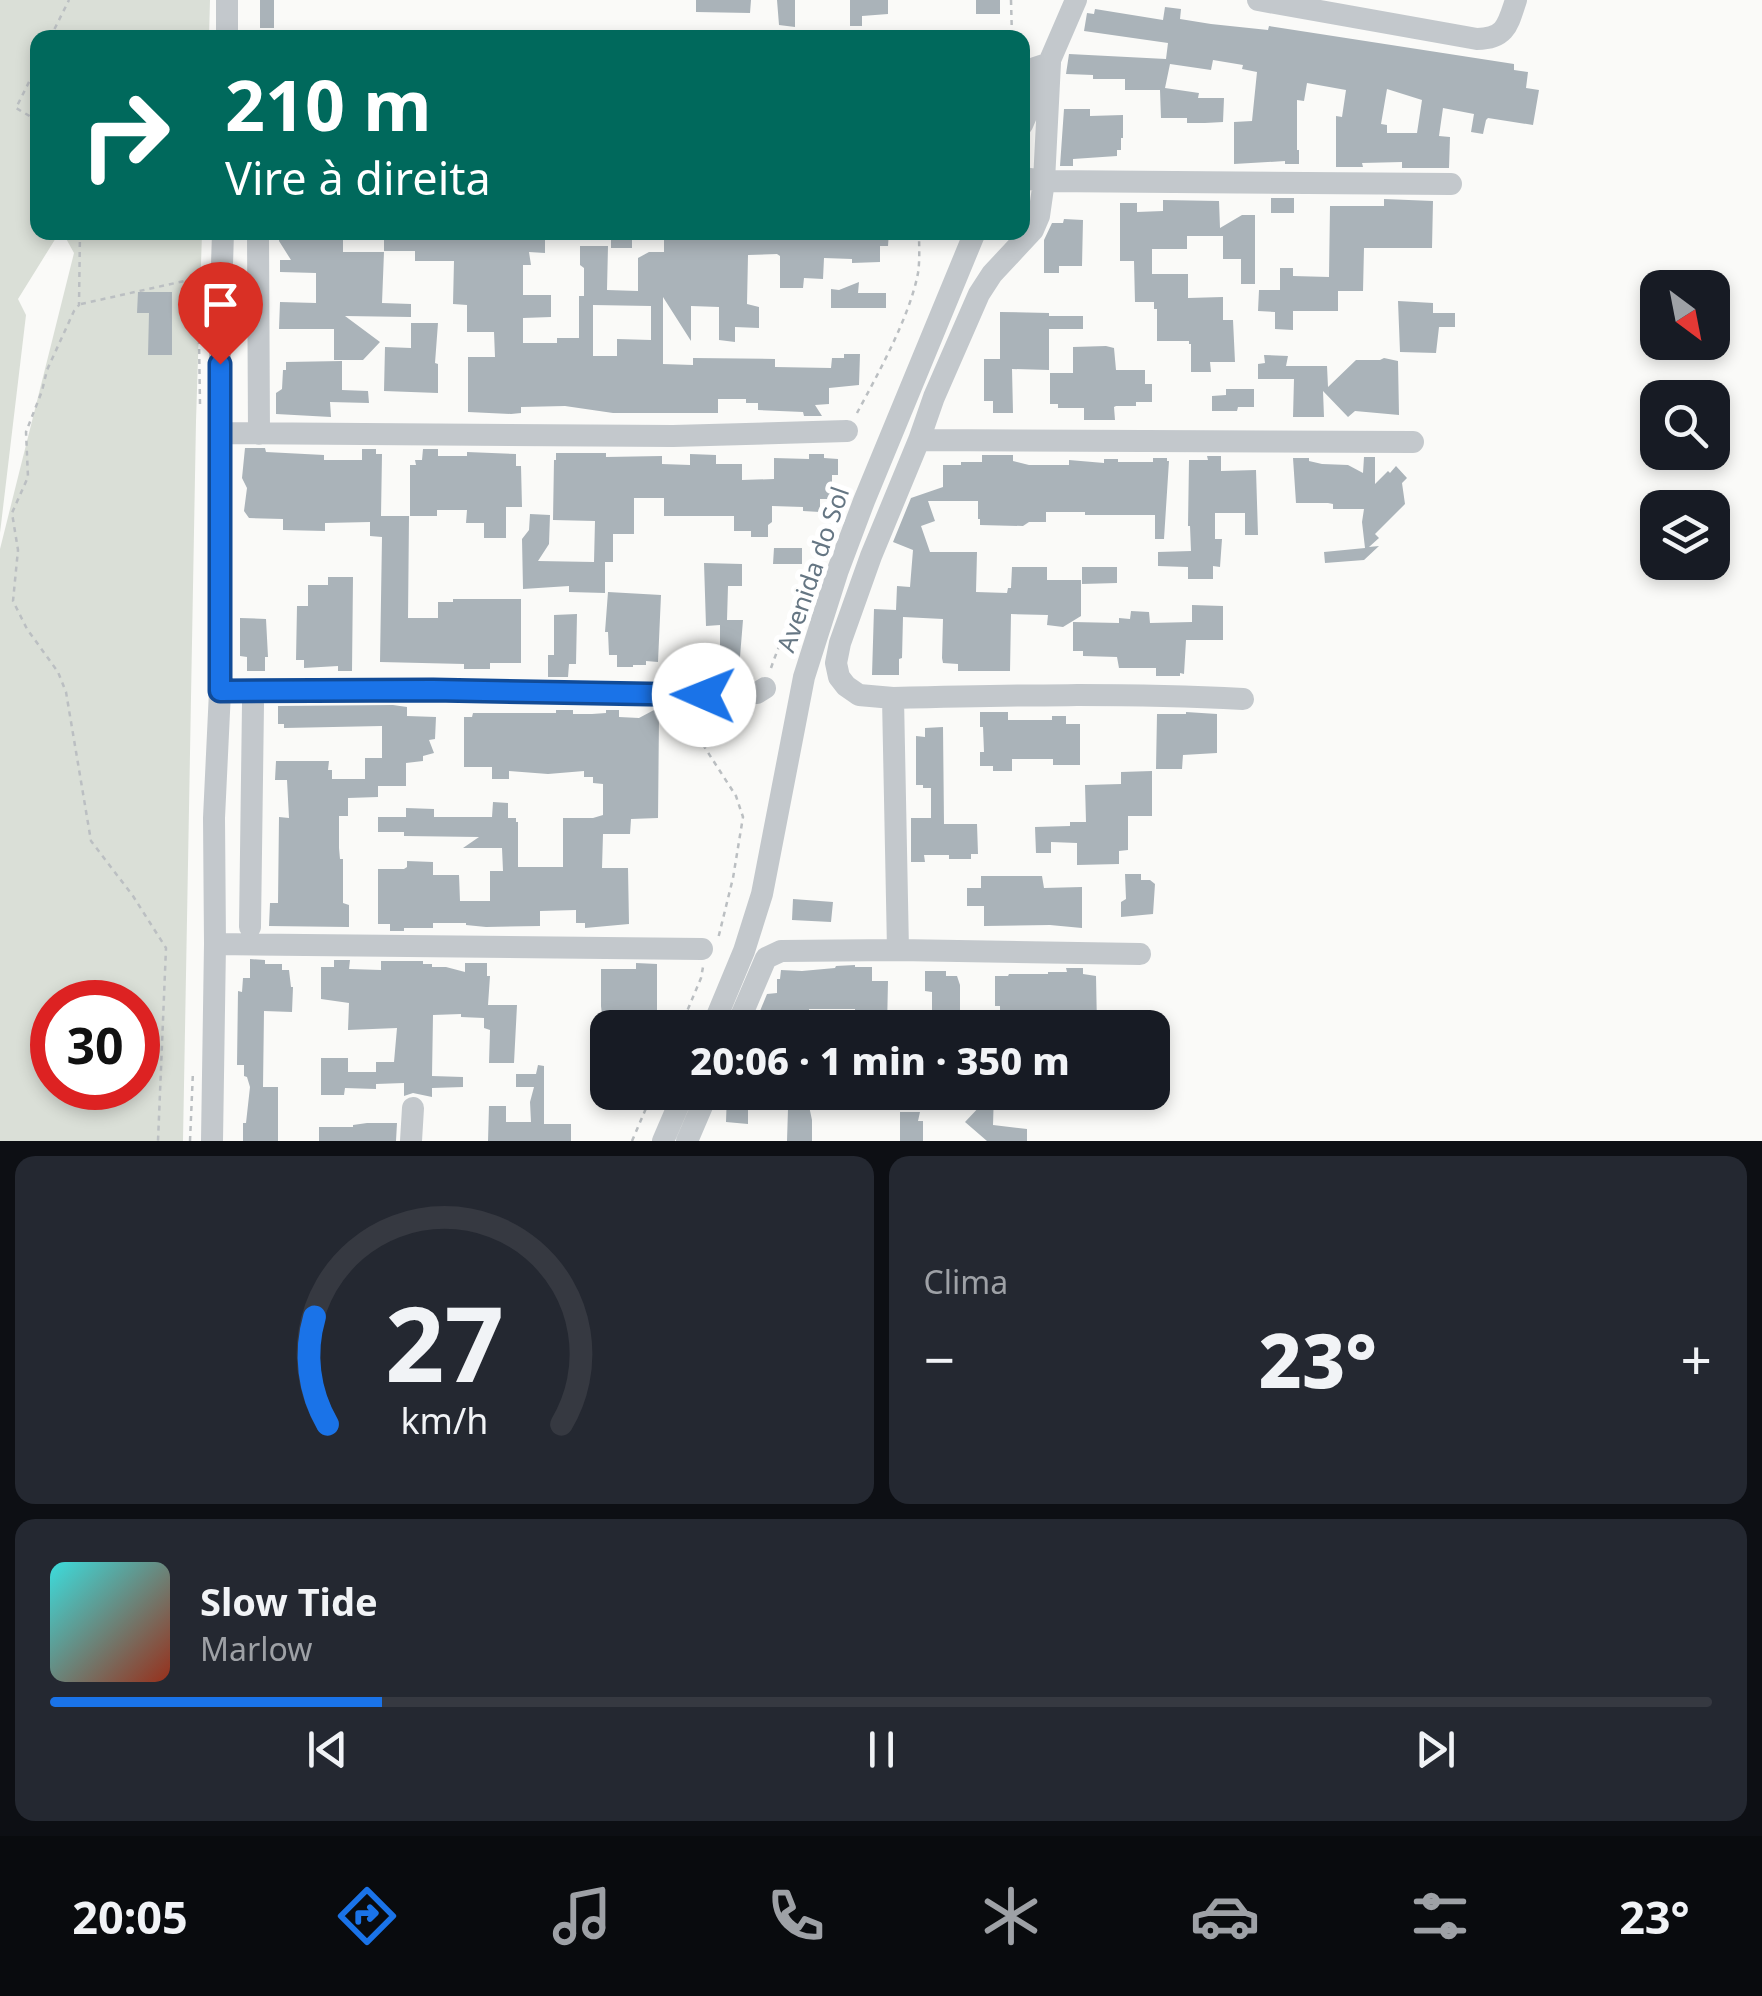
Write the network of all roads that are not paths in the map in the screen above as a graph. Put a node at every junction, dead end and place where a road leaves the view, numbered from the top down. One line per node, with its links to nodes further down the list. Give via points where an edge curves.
1 (227, 0): 5 (street)
2 (1076, 0): 6 (street)
3 (1258, 0): 4 (street, via 1477,39 1501,34)
4 (1516, 0)
5 (227, 30)
6 (1050, 63): 7 (street); 8 (street); 9 (street)
7 (1030, 70)
8 (1030, 107)
9 (1033, 180): 10 (street); 11 (street, via 1039,216)
10 (1451, 184)
11 (1030, 233)
12 (223, 240): 17 (street)
13 (258, 240): 16 (street)
14 (1024, 240): 21 (street, via 979,294)
15 (971, 243): 35 (street, Avenida do Sol, via 838,570 804,677 758,909)
16 (258, 328): 17 (street); 20 (street)
17 (220, 330): 19 (street)
18 (847, 431): 20 (street)
19 (220, 433): 20 (street); 24 (street)
20 (259, 434)
21 (920, 440): 22 (street); 25 (street, via 870,556 836,663 839,677 859,695)
22 (1412, 442)
23 (765, 688): 24 (street, via 704,695)
24 (220, 691): 29 (street)
25 (894, 698): 26 (street); 33 (street)
26 (1243, 699)
27 (253, 704): 28 (street)
28 (252, 816): 29 (street); 30 (street)
29 (214, 818): 31 (street)
30 (250, 928)
31 (216, 944): 32 (street); 40 (street)
32 (702, 949)
33 (898, 950): 34 (street); 36 (street, via 769,955)
34 (1140, 954)
35 (720, 1010)
36 (743, 1010)
37 (413, 1108): 41 (street)
38 (676, 1110): 42 (street)
39 (700, 1110): 43 (street)
40 (212, 1141)
41 (411, 1141)
42 (663, 1141)
43 (687, 1141)

